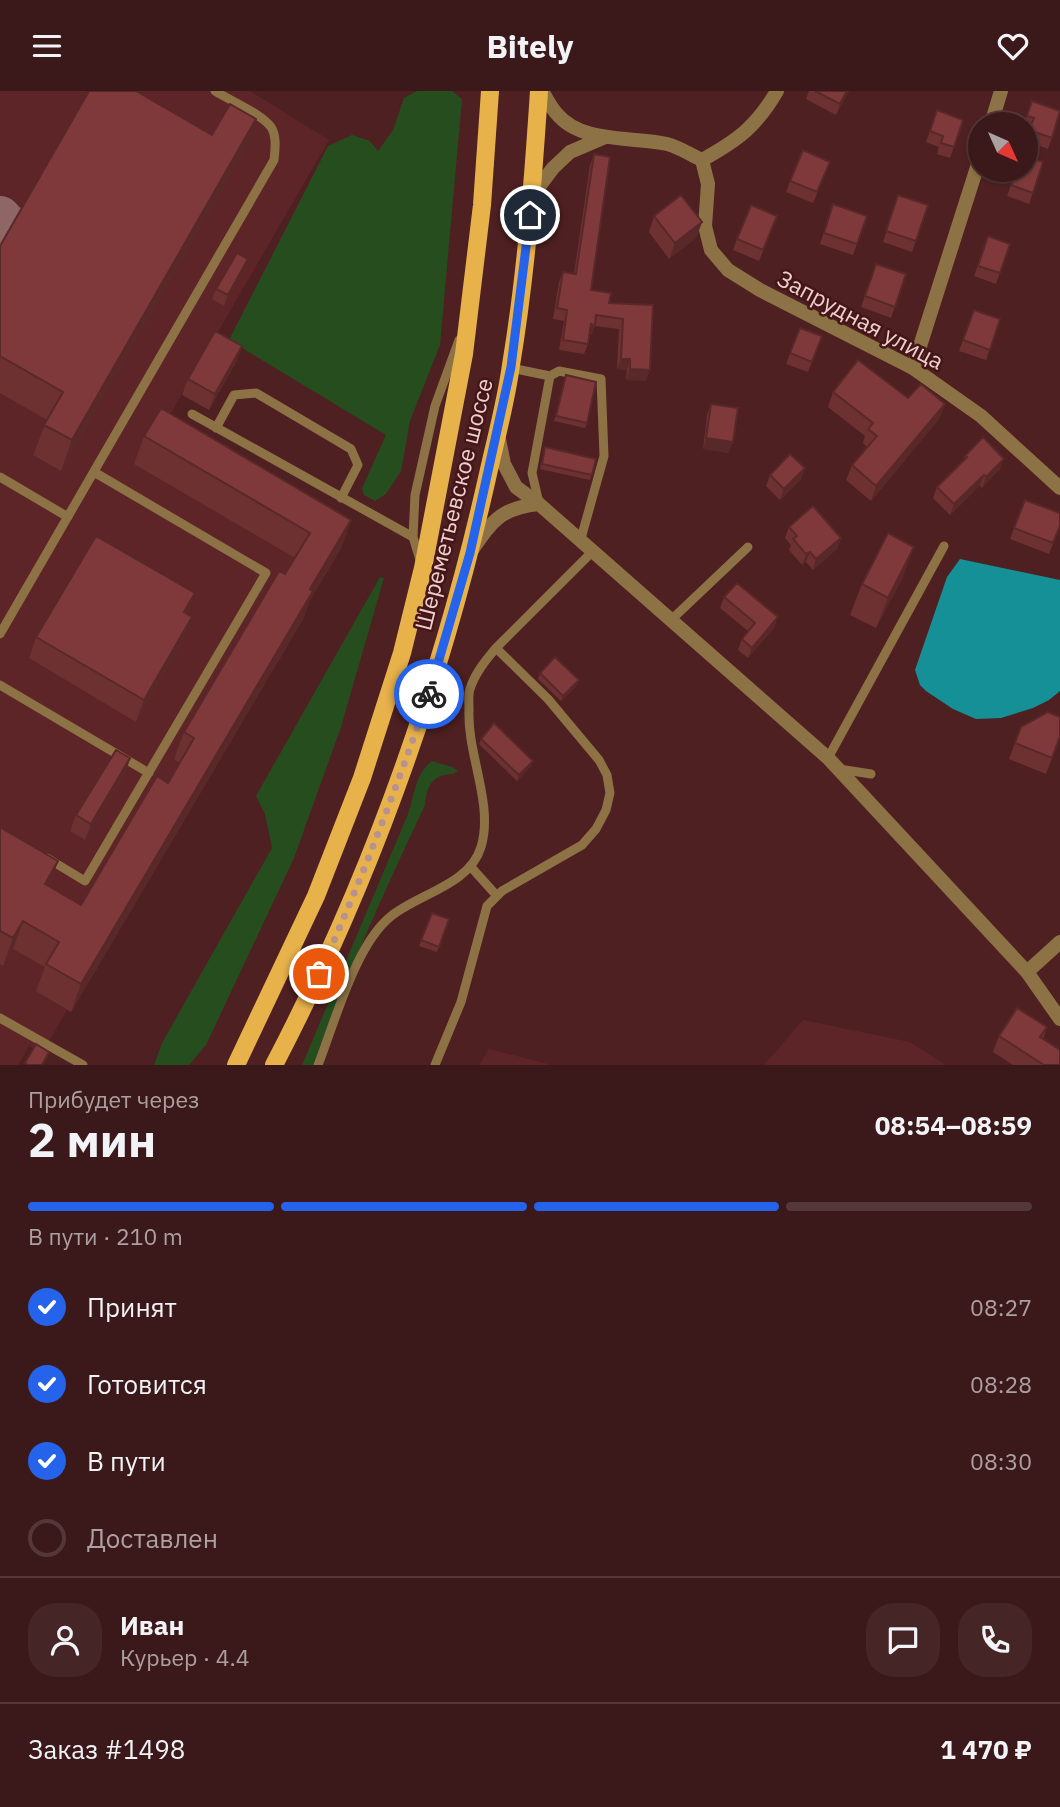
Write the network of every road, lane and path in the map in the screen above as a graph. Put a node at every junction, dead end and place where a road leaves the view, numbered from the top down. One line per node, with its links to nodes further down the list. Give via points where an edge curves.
1 (215, 91): 18 (lane, via 272,128 274,160)
2 (490, 91): 11 (main road, Шереметьевское шоссе)
3 (541, 91): 7 (street, via 569,125); 10 (main road, Шереметьевское шоссе)
4 (777, 91): 8 (street, via 763,115 734,142)
5 (1001, 91): 6 (street)
6 (994, 112)
7 (605, 137): 8 (street, via 670,144); 10 (street, via 569,152)
8 (702, 160): 13 (street, Запрудная улица, via 708,184 705,226 711,250 728,270)
9 (972, 182): 13 (street)
10 (532, 196): 12 (main road, Шереметьевское шоссе)
11 (470, 308): 24 (lane, via 435,406 415,495); 30 (main road, Шереметьевское шоссе)
12 (511, 367): 14 (lane); 17 (main road, Шереметьевское шоссе)
13 (913, 368): 20 (street, Запрудная улица, via 981,416)
14 (551, 376): 22 (lane, via 532,473); 25 (lane, via 559,371 601,379 604,456)
15 (192, 414): 16 (lane)
16 (216, 428): 21 (lane); 21 (lane, via 234,395 256,393 351,449 358,465)
17 (498, 429): 22 (street, via 504,464 516,487); 29 (main road, Шереметьевское шоссе)
18 (94, 472): 23 (lane); 36 (lane, via 267,573)
19 (0, 477): 23 (lane)
20 (1060, 488)
21 (341, 498): 24 (lane)
22 (539, 504): 25 (street); 29 (street, via 517,506 501,515)
23 (68, 517): 32 (lane)
24 (413, 537): 30 (lane)
25 (580, 541): 28 (street)
26 (944, 546): 35 (lane)
27 (748, 547): 31 (lane)
28 (592, 552): 31 (street); 33 (lane)
29 (470, 553): 47 (main road, Шереметьевское шоссе, via 394,795 352,902)
30 (423, 568): 46 (main road, Шереметьевское шоссе, via 402,653 362,778 316,896)
31 (671, 620): 35 (street)
32 (0, 634)
33 (496, 648): 39 (lane, via 469,690 468,726 485,822 481,849); 40 (lane, via 548,699 599,760 610,793 596,829 582,845)
34 (0, 685): 36 (lane)
35 (832, 763): 37 (lane); 42 (street)
36 (149, 773): 38 (lane, via 85,881)
37 (870, 774)
38 (42, 856)
39 (471, 867): 40 (lane); 48 (lane, via 391,916 373,933)
40 (498, 895): 49 (lane, via 487,906 461,1003)
41 (1060, 942): 42 (street)
42 (1027, 972): 44 (street)
43 (0, 1018): 45 (lane)
44 (1060, 1019)
45 (83, 1065)
46 (236, 1065)
47 (274, 1065)
48 (318, 1065)
49 (435, 1065)

